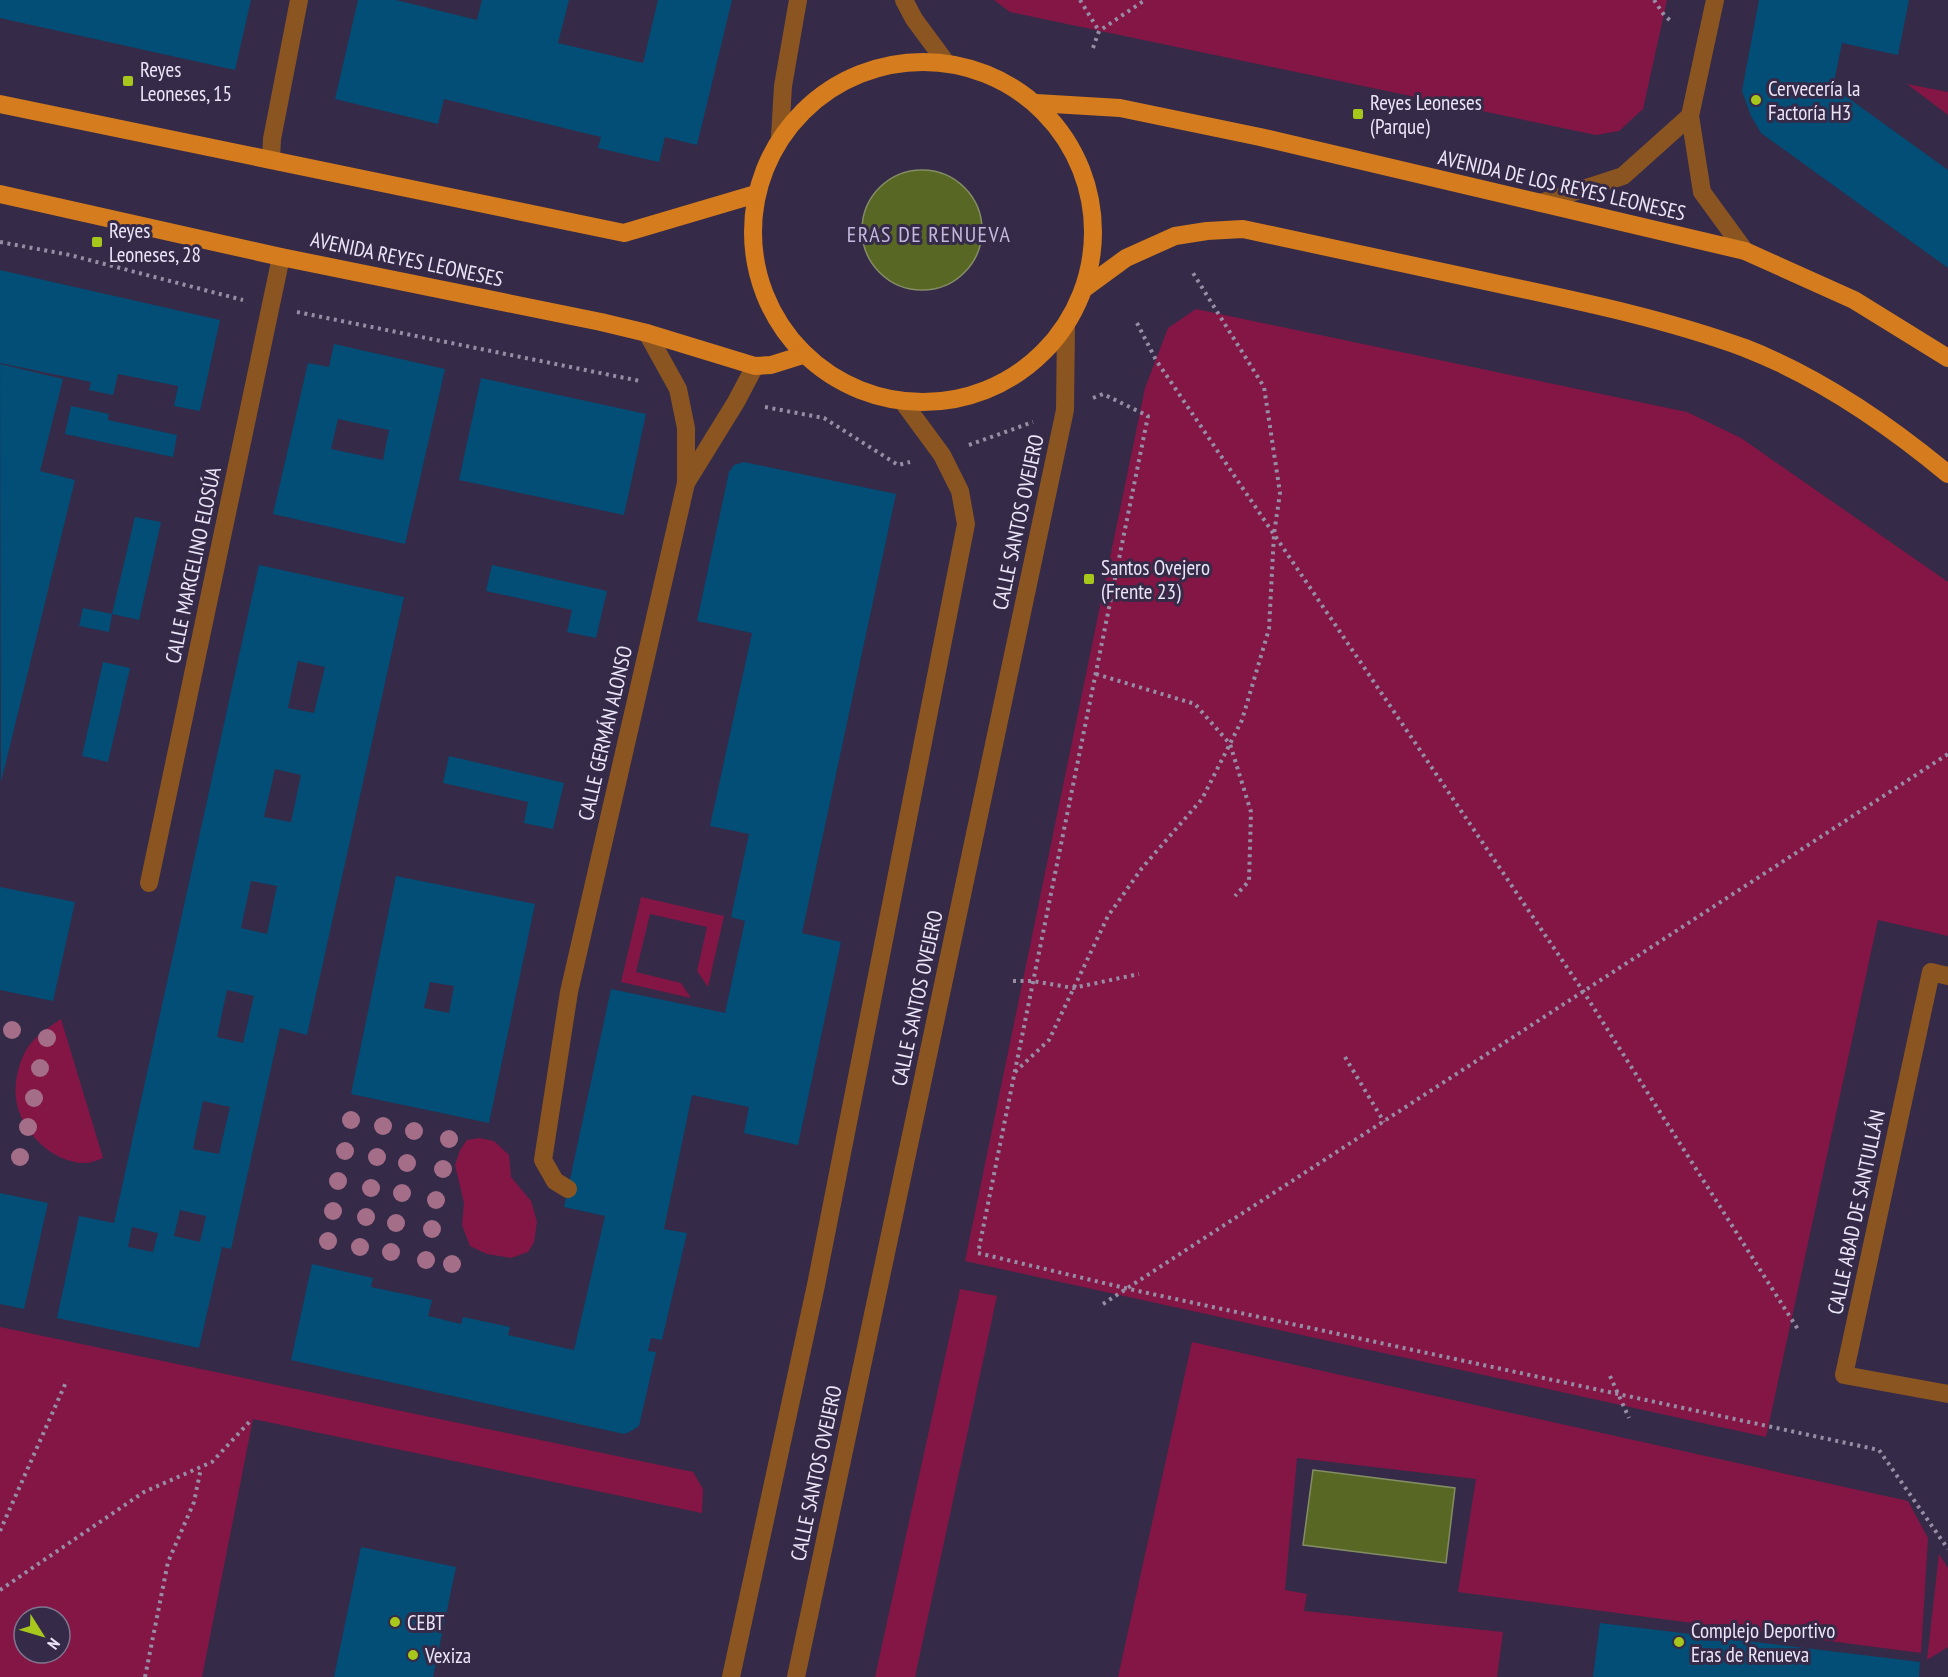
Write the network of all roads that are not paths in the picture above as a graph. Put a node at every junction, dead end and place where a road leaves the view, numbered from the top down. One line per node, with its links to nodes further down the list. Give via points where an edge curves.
1 (299, 0): 10 (street)
2 (798, 0): 9 (street, via 783,86)
3 (904, 0): 5 (street)
4 (1715, 0): 8 (street)
5 (945, 61): 6 (main road, via 993,75); 9 (main road, via 891,62 850,76 811,102)
6 (1036, 103): 13 (main road, AVENIDA DE LOS REYES LEONESES, via 1120,108); 16 (main road, via 1070,144 1090,194 1093,247)
7 (0, 104): 10 (main road)
8 (1690, 116): 13 (street, via 1623,176); 14 (street, via 1702,192)
9 (780, 137): 12 (main road)
10 (271, 160): 12 (main road, via 624,233)
11 (0, 194): 15 (main road, AVENIDA REYES LEONESES)
12 (756, 194): 19 (main road, via 753,252 769,308)
13 (1540, 202): 14 (main road, AVENIDA DE LOS REYES LEONESES)
14 (1745, 251): 20 (main road, AVENIDA DE LOS REYES LEONESES, via 1854,300)
15 (281, 257): 18 (main road, AVENIDA REYES LEONESES); 25 (street, CALLE MARCELINO ELOSÚA)
16 (1085, 288): 17 (main road); 23 (main road, via 1126,258 1176,236 1243,229 1583,302 1641,315 1745,349 1793,371 1856,406)
17 (1066, 326): 22 (main road, via 1038,360 999,385 952,400); 30 (street, CALLE SANTOS OVEJERO, via 1065,410)
18 (647, 333): 21 (main road, AVENIDA REYES LEONESES); 24 (street, CALLE GERMÁN ALONSO, via 678,389 686,428)
19 (803, 355): 21 (main road, AVENIDA REYES LEONESES); 22 (main road, via 849,387)
20 (1948, 358)
21 (755, 366): 24 (street, CALLE GERMÁN ALONSO)
22 (903, 402): 29 (street, CALLE SANTOS OVEJERO, via 942,455 960,491 966,524 816,1285)
23 (1948, 474)
24 (686, 483): 27 (street, CALLE GERMÁN ALONSO, via 569,992 543,1160 555,1181)
25 (149, 883)
26 (1948, 976): 28 (street, CALLE ABAD DE SANTULLÁN, via 1931,972 1844,1375)
27 (568, 1189)
28 (1948, 1394)
29 (731, 1677)
30 (796, 1677)

